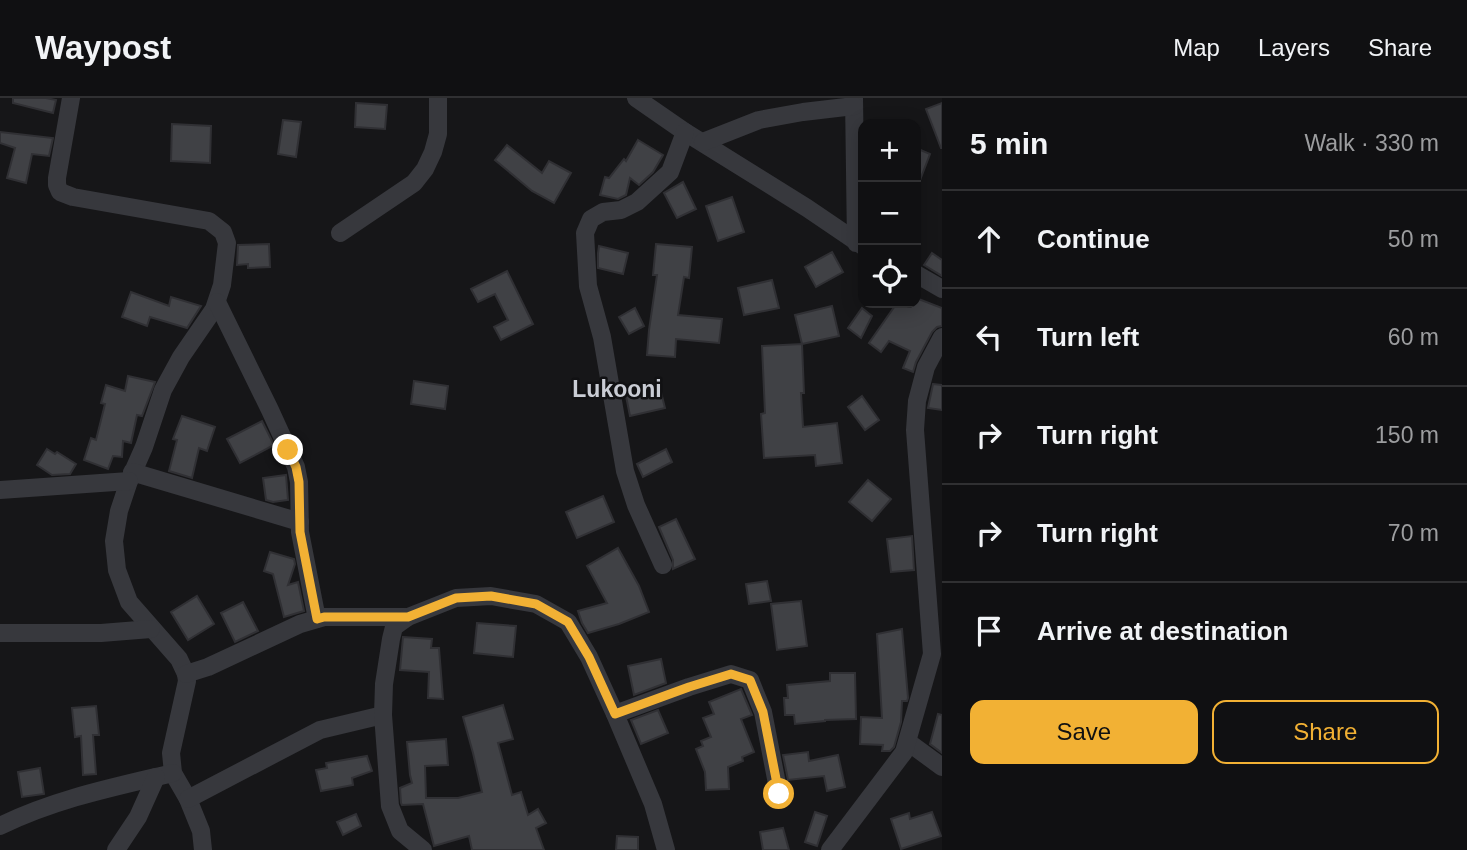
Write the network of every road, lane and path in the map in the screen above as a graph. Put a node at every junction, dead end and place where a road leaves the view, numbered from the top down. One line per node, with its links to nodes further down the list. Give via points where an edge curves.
1 (72, 98): 12 (street, via 57,178 60,192 217,226 227,243)
2 (438, 98): 8 (street, via 438,134 425,169 414,183)
3 (636, 98): 5 (street)
4 (854, 102): 6 (street, via 759,120); 7 (street)
5 (685, 132): 6 (street); 17 (street, via 670,172 637,202 591,219 585,233 588,286 602,337 625,471)
6 (702, 142): 9 (street)
7 (858, 197)
8 (340, 233)
9 (858, 244)
10 (921, 277): 11 (street)
11 (942, 289)
12 (217, 302): 14 (street, via 163,390); 16 (street, via 296,467)
13 (942, 337): 25 (street, via 926,367 916,410 932,654)
14 (130, 477): 15 (street); 16 (street); 20 (street, via 114,541 117,570 129,602)
15 (0, 489)
16 (300, 522): 19 (street)
17 (663, 565)
18 (408, 617): 19 (street); 23 (street, via 456,598 491,596 536,604 568,622); 24 (street, via 394,627)
19 (317, 619): 22 (street)
20 (151, 629): 21 (street); 22 (street, via 179,659)
21 (0, 633)
22 (186, 674): 27 (street)
23 (615, 714): 28 (street, via 731,674 750,680 763,712); 34 (street, via 653,804)
24 (383, 715): 29 (street, via 320,730); 33 (street, via 390,806 400,831)
25 (908, 742): 26 (street); 35 (street)
26 (942, 767)
27 (165, 775): 29 (street); 30 (street, via 76,797); 31 (street)
28 (779, 794)
29 (188, 799): 32 (street)
30 (0, 826)
31 (116, 850)
32 (203, 850)
33 (423, 850)
34 (666, 850)
35 (830, 850)

